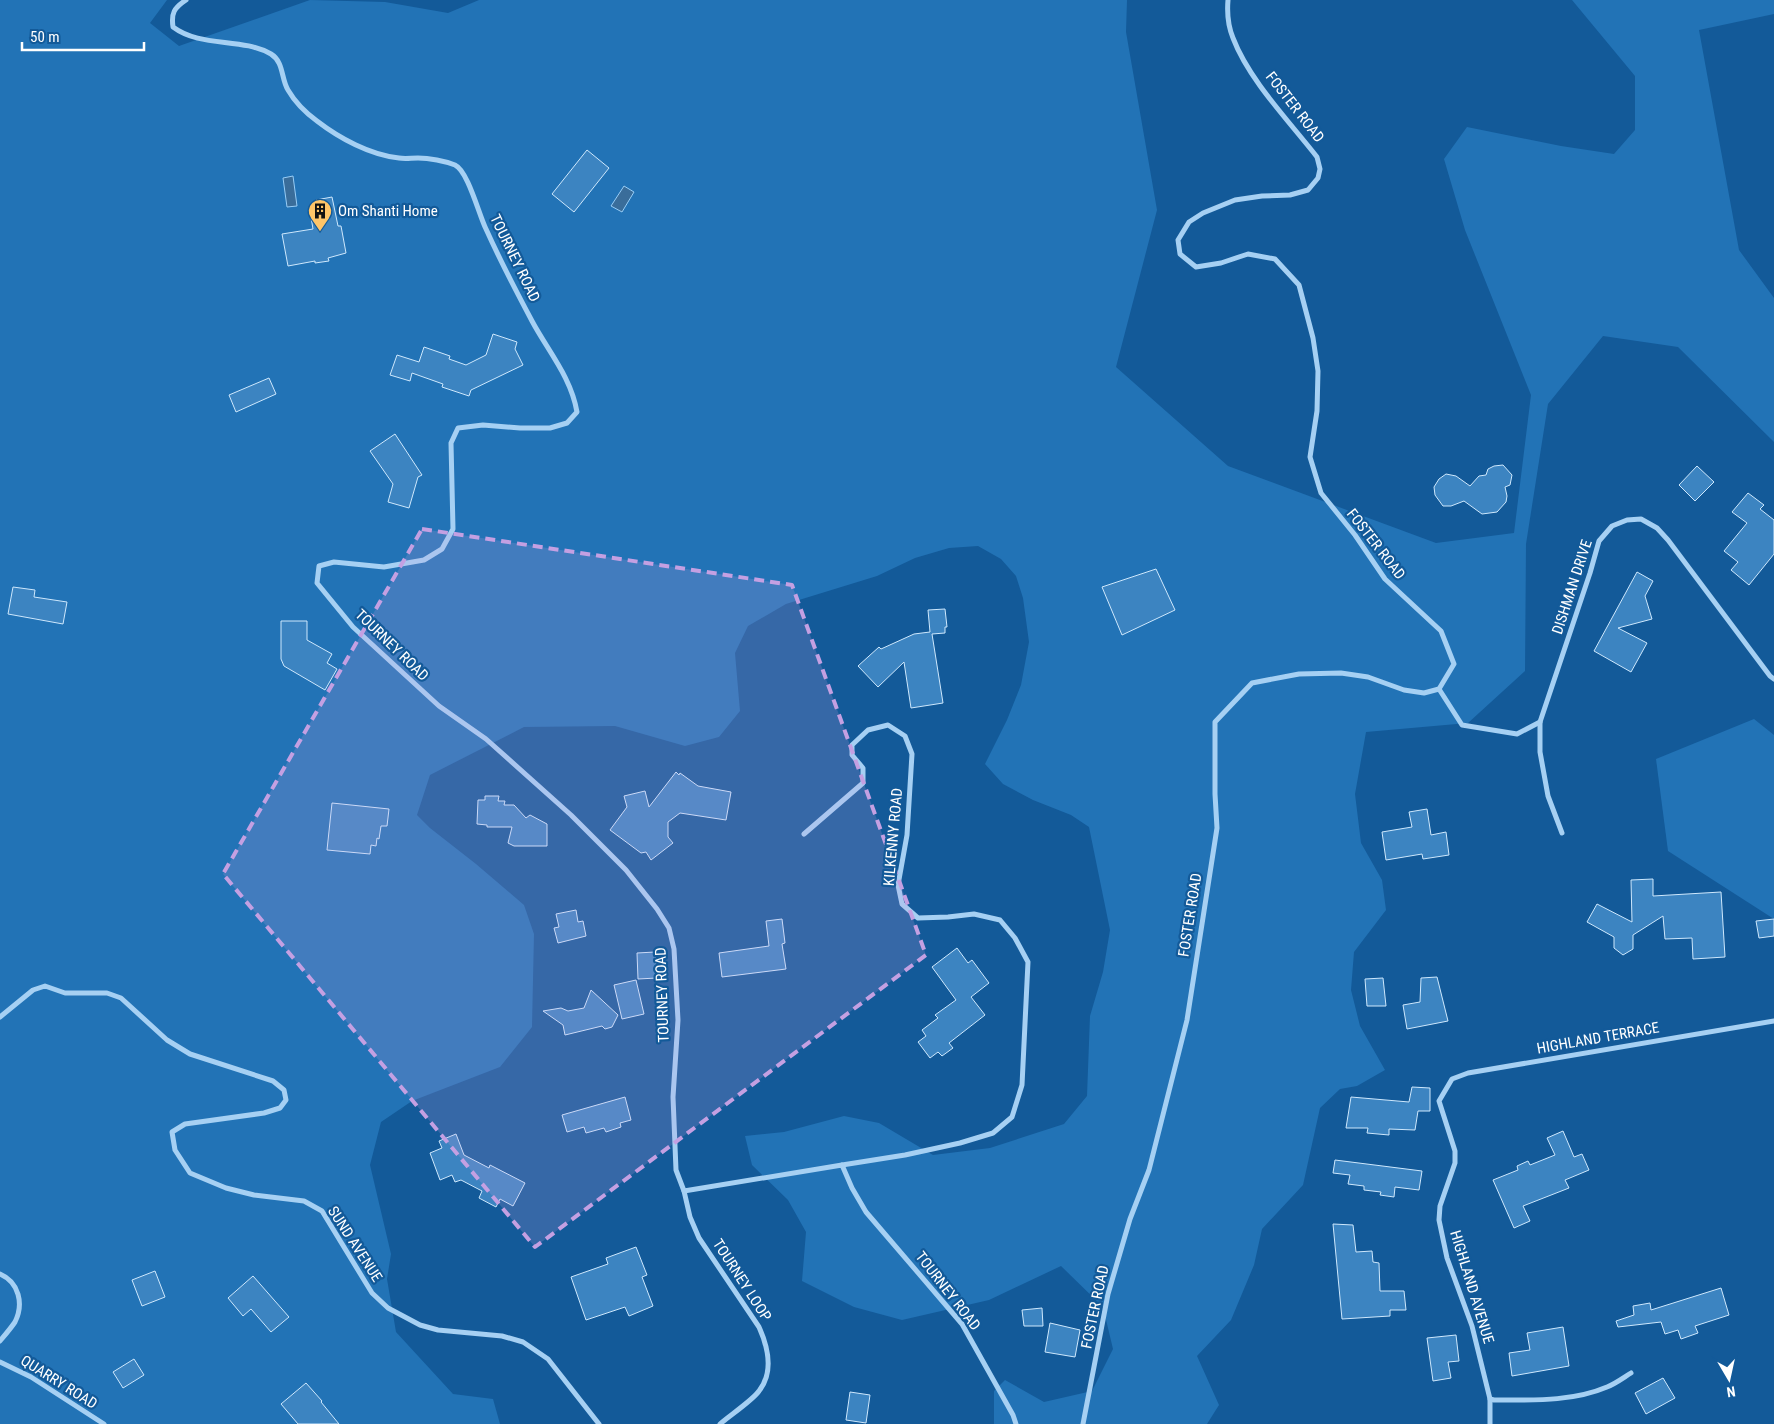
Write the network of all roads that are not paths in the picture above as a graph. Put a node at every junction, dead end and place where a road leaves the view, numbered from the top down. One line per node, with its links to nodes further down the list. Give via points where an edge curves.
1 (186, 0): 12 (street, TOURNEY ROAD, via 176,6 171,16 173,27 194,38 238,44 271,54 279,62 287,89 300,106 334,132 380,155 419,158 456,166 464,175 486,230 532,322 574,395 577,412 567,423 550,428 483,425 458,428 451,443 454,529 442,548 424,560 384,567 334,562 319,566 317,583 353,627 432,700 486,739 571,815 626,870 669,928 674,949 678,1010 673,1097 676,1170)
2 (1228, 0): 4 (street, FOSTER ROAD, via 1232,37 1242,56 1257,81 1317,157 1320,169 1318,178 1308,190 1290,195 1235,200 1189,222 1178,240 1180,254 1196,267 1248,254 1275,259 1299,285 1318,371 1317,411 1310,457 1321,493 1356,535 1385,579 1441,631 1454,664)
3 (1774, 679): 5 (street, DISHMAN DRIVE, via 1657,528 1641,520 1627,520 1612,526 1599,541)
4 (1439, 689): 5 (street, via 1462,725 1517,734); 22 (street, FOSTER ROAD, via 1424,693 1404,690 1368,677 1342,673 1299,674 1252,683 1215,722 1217,828 1187,1020 1149,1170 1130,1219 1108,1294)
5 (1540, 722): 6 (street, DISHMAN DRIVE, via 1540,752 1548,796)
6 (1562, 833)
7 (804, 834): 11 (street, KILKENNY ROAD, via 863,783 862,768 852,755 852,745 868,730 888,725 905,736 912,754 907,835 898,886 902,904 918,918 974,914 1000,920 1028,962 1022,1085 1012,1116 993,1133 960,1143)
8 (0, 1017): 19 (street, SUND AVENUE, via 33,990 44,986 64,993 107,993 120,998 167,1040 190,1054 273,1081 284,1090 286,1100 280,1108 186,1124 172,1132 175,1150 190,1173 254,1195 304,1201 322,1211 372,1293 388,1308 420,1325 438,1330 502,1336 524,1342 548,1360)
9 (1774, 1021): 10 (street, HIGHLAND TERRACE, via 1468,1073 1452,1079)
10 (1439, 1101): 17 (street, HIGHLAND AVENUE, via 1455,1150 1455,1163 1440,1206 1439,1220 1447,1258 1472,1326)
11 (842, 1165): 12 (street); 21 (street, TOURNEY ROAD, via 866,1212 962,1324)
12 (684, 1191): 20 (street, TOURNEY LOOP, via 699,1238 759,1327 769,1359 760,1391)
13 (0, 1274): 14 (street, via 15,1285 20,1302 15,1321)
14 (0, 1341)
15 (0, 1362): 18 (street, QUARRY ROAD, via 31,1376)
16 (1631, 1374): 17 (street, via 1592,1392 1547,1400)
17 (1490, 1399): 23 (street, HIGHLAND AVENUE)
18 (104, 1424)
19 (599, 1424)
20 (720, 1424)
21 (1016, 1424)
22 (1084, 1424)
23 (1490, 1424)

